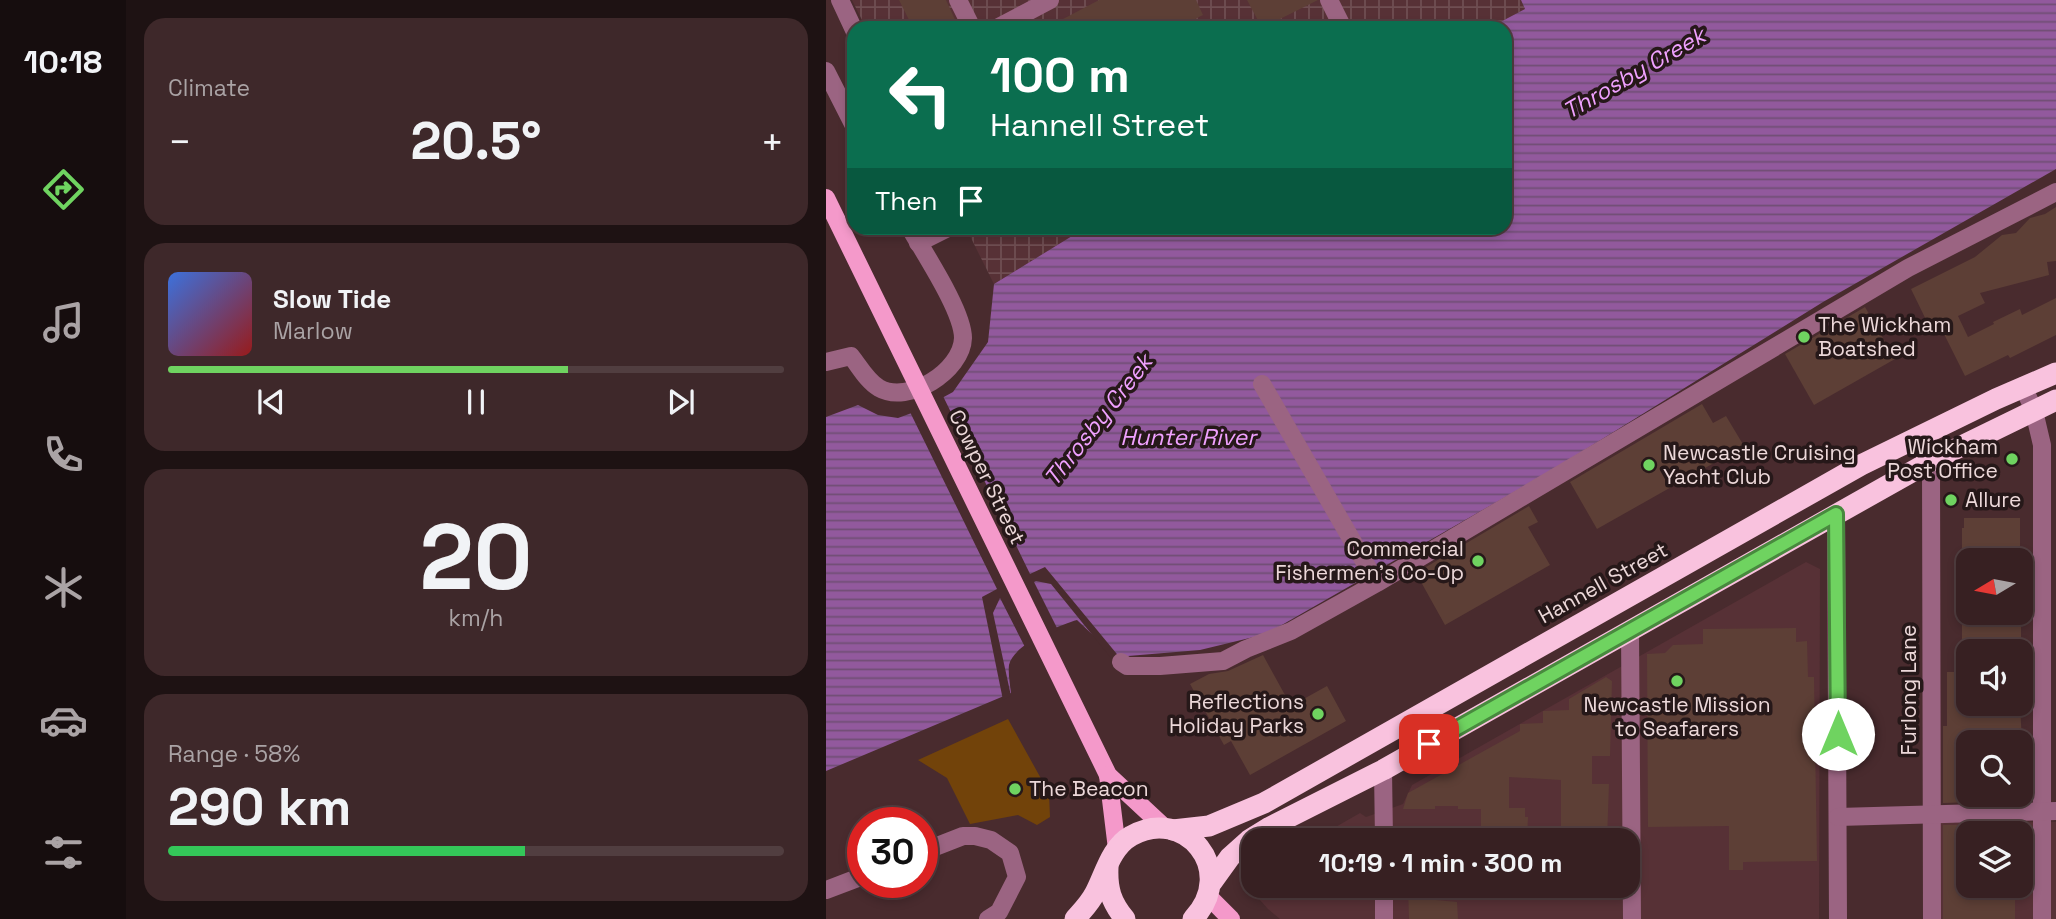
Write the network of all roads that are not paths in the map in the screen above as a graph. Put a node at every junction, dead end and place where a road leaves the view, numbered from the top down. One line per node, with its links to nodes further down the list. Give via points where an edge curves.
1 (840, 0): 5 (street)
2 (958, 0): 6 (street)
3 (1050, 0): 7 (street)
4 (1329, 0): 8 (street)
5 (850, 21)
6 (968, 21)
7 (1010, 21)
8 (1340, 21)
9 (826, 71): 10 (street)
10 (847, 108)
11 (2056, 192): 24 (street, via 1908,268 1291,631 1223,662 1160,666)
12 (826, 198): 26 (main road, Cowper Street)
13 (914, 235): 14 (street, via 958,315 963,337 953,365 902,394 870,381 851,356)
14 (826, 362)
15 (2056, 373): 17 (highway, Hannell Street)
16 (1262, 384): 22 (street)
17 (2022, 386): 19 (street); 31 (highway, Hannell Street, via 1861,466 1264,803 1209,826)
18 (2056, 400): 19 (highway)
19 (2034, 411): 20 (highway); 27 (street, via 2042,446)
20 (1931, 461): 21 (highway); 28 (street, Furlong Lane)
21 (1836, 514): 23 (highway); 29 (street)
22 (1372, 575)
23 (1630, 630): 25 (highway); 44 (street)
24 (1121, 662)
25 (1383, 770): 30 (street); 35 (highway, via 1249,840 1230,857)
26 (1108, 775): 31 (main road, Cowper Street); 33 (main road, Cowper Street)
27 (2049, 811): 28 (street); 47 (street)
28 (1931, 814): 29 (street); 46 (street, Furlong Lane)
29 (1838, 817): 45 (street)
30 (1384, 828)
31 (1169, 829): 33 (highway, Hannell Street, via 1146,829 1130,836); 35 (highway, via 1189,838 1202,851)
32 (938, 846): 38 (street, via 975,835 1010,853 1017,877 999,912)
33 (1113, 857): 39 (highway); 40 (highway, via 1107,885 1113,905)
34 (847, 882): 36 (street)
35 (1210, 889): 41 (highway); 42 (main road)
36 (826, 890)
37 (1384, 898): 43 (street)
38 (988, 919)
39 (1075, 919)
40 (1125, 919)
41 (1193, 919)
42 (1231, 919)
43 (1384, 919)
44 (1632, 919)
45 (1838, 919)
46 (1932, 919)
47 (2042, 919)

